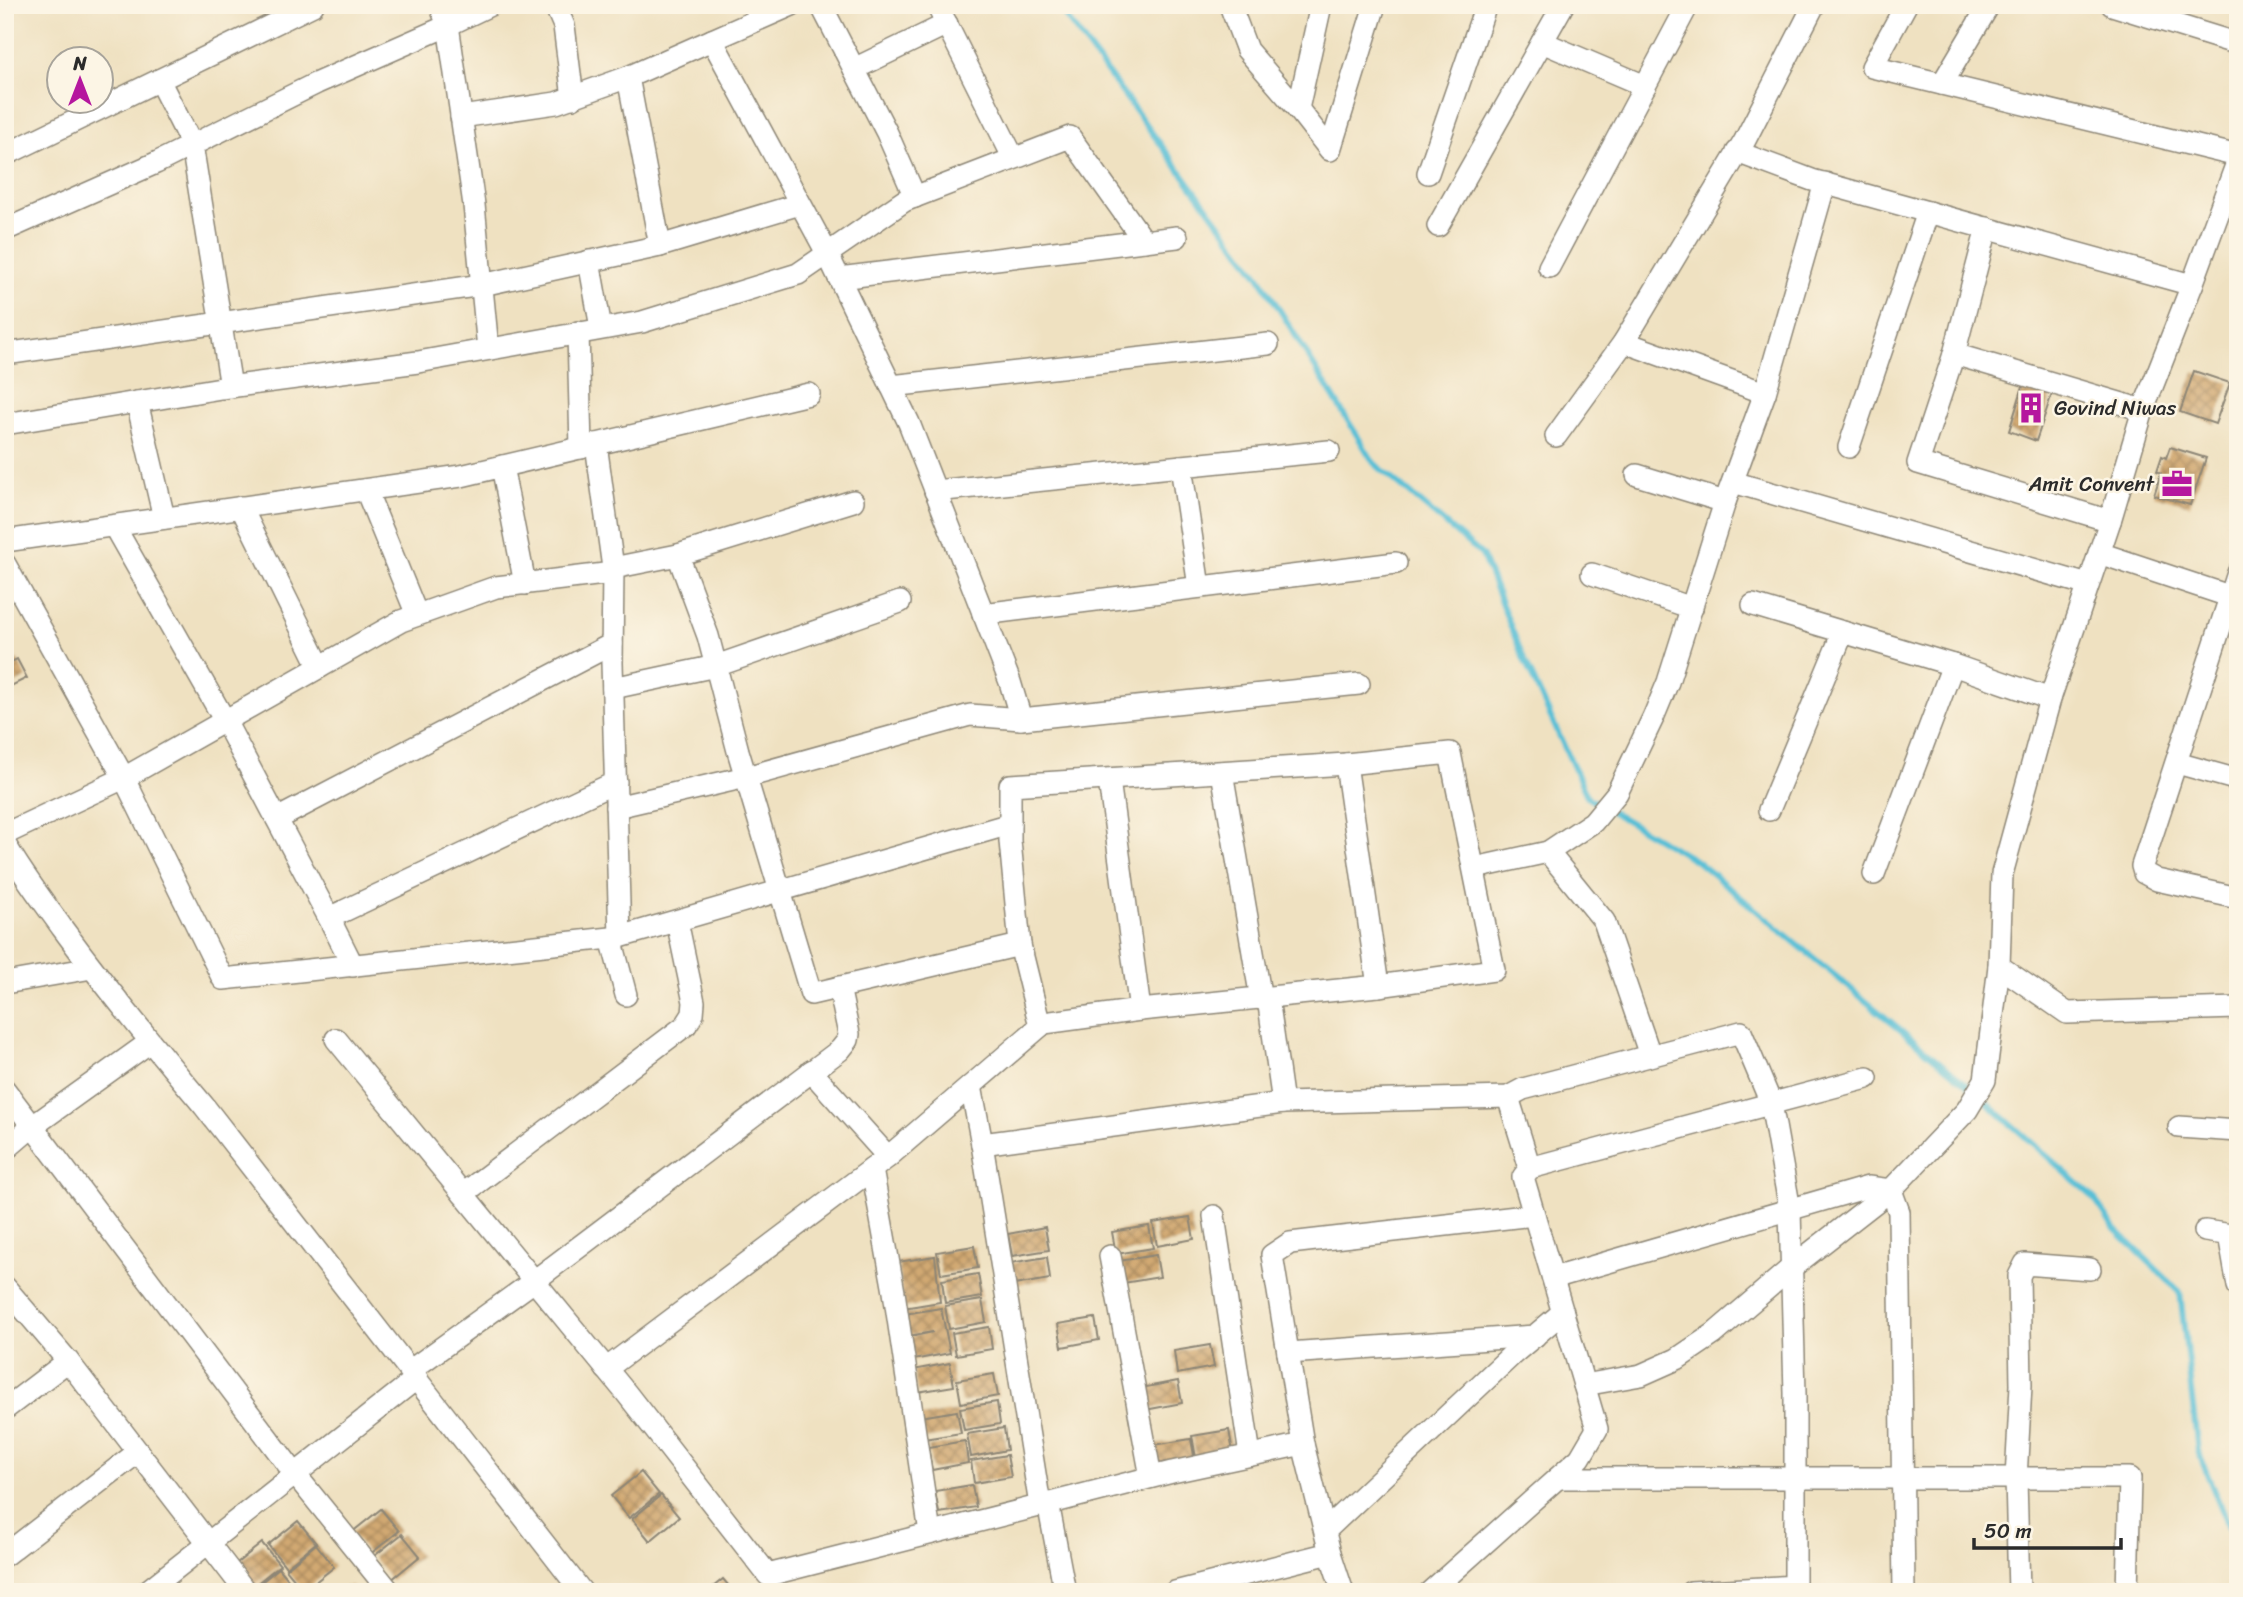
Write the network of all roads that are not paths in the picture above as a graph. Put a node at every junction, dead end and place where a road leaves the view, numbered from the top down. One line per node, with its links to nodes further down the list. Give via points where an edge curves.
1 (313, 5): 25 (street)
2 (440, 5): 19 (street)
3 (490, 5): 19 (street)
4 (555, 5): 28 (street, via 564,26)
5 (792, 5): 20 (street)
6 (821, 5): 23 (street)
7 (937, 5): 18 (street)
8 (1230, 5): 29 (street, via 1247,50)
9 (1321, 5): 29 (street)
10 (1375, 5): 29 (street, via 1330,150)
11 (1486, 5): 36 (street)
12 (1563, 5): 21 (street)
13 (1688, 5): 27 (street)
14 (1814, 5): 32 (street)
15 (1906, 5): 26 (street, via 1872,67)
16 (1989, 5): 26 (street)
17 (2112, 5): 22 (street)
18 (947, 24): 23 (street); 34 (street)
19 (448, 25): 30 (street); 31 (street)
20 (712, 40): 24 (street); 39 (street)
21 (1542, 42): 27 (street); 41 (street)
22 (2238, 44)
23 (853, 69): 38 (street)
24 (628, 77): 28 (street); 46 (street)
25 (159, 80): 31 (street); 33 (street)
26 (1942, 84): 35 (street)
27 (1645, 86): 49 (street)
28 (573, 98): 30 (street)
29 (1298, 109)
30 (461, 117): 51 (street)
31 (192, 145): 43 (street); 53 (street)
32 (1737, 152): 37 (street); 56 (street)
33 (5, 155)
34 (1013, 157): 38 (street); 45 (street, via 1070,137)
35 (2238, 158): 52 (street)
36 (1428, 173)
37 (1825, 183): 40 (street); 63 (street)
38 (915, 197): 47 (street)
39 (800, 204): 46 (street); 47 (street)
40 (1928, 212): 42 (street); 70 (street)
41 (1438, 226)
42 (1987, 228): 52 (street); 60 (street)
43 (5, 230)
44 (1177, 237): 45 (street)
45 (1144, 241): 50 (street)
46 (660, 246): 48 (street)
47 (827, 253): 50 (street); 54 (street, via 798,274 642,322)
48 (589, 261): 51 (street); 54 (street)
49 (1549, 267)
50 (839, 278): 61 (street)
51 (482, 285): 53 (street); 58 (street)
52 (2192, 285): 66 (street)
53 (220, 322): 59 (street); 62 (street)
54 (601, 328): 55 (street)
55 (578, 332): 58 (street); 69 (street)
56 (1624, 342): 63 (street); 68 (street)
57 (1268, 344): 61 (street)
58 (488, 349): 62 (street)
59 (5, 354)
60 (1954, 354): 66 (street); 81 (street, via 1918,463)
61 (891, 386): 76 (street)
62 (231, 387): 65 (street)
63 (1765, 393): 77 (street)
64 (809, 394): 69 (street)
65 (137, 402): 67 (street); 80 (street)
66 (2143, 410): 81 (street)
67 (5, 424)
68 (1556, 436)
69 (589, 446): 72 (street); 88 (street)
70 (1849, 447)
71 (1329, 451): 73 (street)
72 (502, 466): 75 (street); 91 (street)
73 (1181, 466): 76 (street); 93 (street)
74 (1637, 475): 77 (street)
75 (366, 489): 79 (street); 99 (street)
76 (935, 491): 98 (street)
77 (1729, 492): 92 (street); 97 (street)
78 (853, 501): 85 (street)
79 (241, 508): 80 (street); 104 (street)
80 (164, 519): 82 (street)
81 (2110, 522): 84 (street)
82 (114, 526): 83 (street); 109 (street)
83 (5, 541)
84 (2099, 553): 92 (street); 94 (street)
85 (678, 555): 88 (street); 103 (street)
86 (1396, 563): 93 (street)
87 (5, 564): 114 (street)
88 (613, 571): 91 (street); 101 (street)
89 (2238, 573): 94 (street)
90 (1592, 574): 97 (street)
91 (525, 584): 99 (street, via 496,587)
92 (2088, 585): 107 (street)
93 (1199, 587): 98 (street)
94 (2234, 598): 110 (street)
95 (900, 603): 103 (street)
96 (1753, 605): 100 (street)
97 (1692, 608): 124 (street, via 1668,682 1617,793 1593,822)
98 (983, 614): 108 (street)
99 (417, 615): 104 (street)
100 (1843, 632): 102 (street); 119 (street)
101 (612, 644): 106 (street); 120 (street)
102 (1953, 665): 107 (street); 126 (street)
103 (716, 666): 106 (street); 113 (street)
104 (320, 667): 109 (street)
105 (1359, 684): 108 (street)
106 (612, 688): 117 (street)
107 (2050, 699): 134 (street, via 2002,874)
108 (1021, 719): 113 (street, via 970,715)
109 (225, 721): 114 (street); 120 (street)
110 (2177, 763): 116 (street); 128 (street, via 2142,866 2144,873)
111 (1346, 764): 112 (street); 125 (street, via 1450,754); 137 (street)
112 (1222, 772): 115 (street); 140 (street)
113 (746, 777): 118 (street); 127 (street)
114 (124, 778): 122 (street); 133 (street, via 223,979)
115 (1109, 779): 121 (street, via 1010,785); 142 (street)
116 (2238, 780)
117 (616, 782): 118 (street); 129 (street)
118 (616, 807): 131 (street)
119 (1769, 810)
120 (277, 819): 129 (street)
121 (1010, 824): 127 (street); 132 (street)
122 (5, 834)
123 (5, 844): 135 (street)
124 (1548, 852): 125 (street); 146 (street, via 1604,921)
125 (1475, 868): 137 (street, via 1494,970)
126 (1874, 874)
127 (780, 891): 130 (street); 138 (street, via 811,994)
128 (2238, 898)
129 (329, 918): 133 (street)
130 (677, 921): 131 (street); 162 (street, via 694,1002 686,1025)
131 (616, 938): 133 (street); 139 (street)
132 (1020, 944): 138 (street); 143 (street)
133 (353, 966)
134 (1999, 966): 141 (street, via 2067,1013); 161 (street, via 1985,1080 1966,1110)
135 (92, 968): 136 (street); 145 (street)
136 (5, 983)
137 (1378, 986): 140 (street)
138 (839, 987): 147 (street, via 848,1040)
139 (626, 995)
140 (1265, 999): 142 (street); 152 (street)
141 (2238, 1008)
142 (1140, 1010): 143 (street)
143 (1041, 1026): 149 (street)
144 (335, 1039): 162 (street)
145 (150, 1042): 154 (street); 180 (street)
146 (1650, 1055): 151 (street); 153 (street, via 1741,1032)
147 (811, 1072): 159 (street); 172 (street)
148 (1867, 1078): 153 (street)
149 (971, 1086): 157 (street); 159 (street)
150 (5, 1090): 154 (street)
151 (1508, 1097): 152 (street); 160 (street)
152 (1283, 1103): 157 (street)
153 (1771, 1103): 160 (street); 163 (street)
154 (33, 1126): 158 (street); 186 (street)
155 (2179, 1128): 156 (street)
156 (2238, 1131)
157 (982, 1144): 192 (street)
158 (5, 1150)
159 (880, 1163): 179 (street); 194 (street)
160 (1530, 1168): 164 (street, via 1523,1177)
161 (1891, 1190): 163 (street, via 1868,1187); 169 (street); 190 (street, via 1899,1212)
162 (463, 1194): 172 (street)
163 (1790, 1210): 169 (street); 171 (street)
164 (1534, 1215): 171 (street); 177 (street, via 1290,1243 1272,1255)
165 (1214, 1216): 185 (street)
166 (2205, 1231): 167 (street)
167 (2233, 1235): 173 (street)
168 (1110, 1256): 187 (street)
169 (1791, 1268): 181 (street, via 1714,1335 1677,1359 1641,1375); 188 (street)
170 (2090, 1269): 191 (street, via 2025,1264 2019,1276 2021,1385)
171 (1553, 1278): 175 (street)
172 (534, 1281): 179 (street); 180 (street)
173 (2238, 1286)
174 (5, 1287): 178 (street)
175 (1563, 1312): 176 (street); 181 (street)
176 (1535, 1336): 177 (street); 193 (street)
177 (1288, 1353): 183 (street)
178 (68, 1361): 182 (street); 184 (street)
179 (606, 1369): 198 (street)
180 (414, 1374): 186 (street); 203 (street)
181 (1584, 1385): 189 (street, via 1597,1429 1580,1458)
182 (5, 1409)
183 (1303, 1444): 185 (street); 193 (street)
184 (138, 1452): 195 (street); 197 (street)
185 (1250, 1455): 187 (street)
186 (295, 1474): 195 (street); 202 (street)
187 (1151, 1477): 192 (street)
188 (1795, 1477): 189 (street); 190 (street); 199 (street)
189 (1558, 1478): 207 (street)
190 (1902, 1479): 191 (street); 209 (street)
191 (2016, 1479): 210 (street); 211 (street, via 2130,1478)
192 (1044, 1504): 194 (street); 204 (street)
193 (1325, 1531): 196 (street)
194 (930, 1533): 198 (street)
195 (208, 1542): 200 (street); 201 (street)
196 (1330, 1553): 205 (street); 206 (street)
197 (5, 1555)
198 (774, 1584)
199 (1795, 1589): 208 (street)
200 (146, 1592)
201 (246, 1592)
202 (390, 1592)
203 (582, 1592)
204 (1065, 1592)
205 (1175, 1592)
206 (1343, 1592)
207 (1430, 1592)
208 (1691, 1592)
209 (1904, 1592)
210 (2020, 1592)
211 (2127, 1592)

